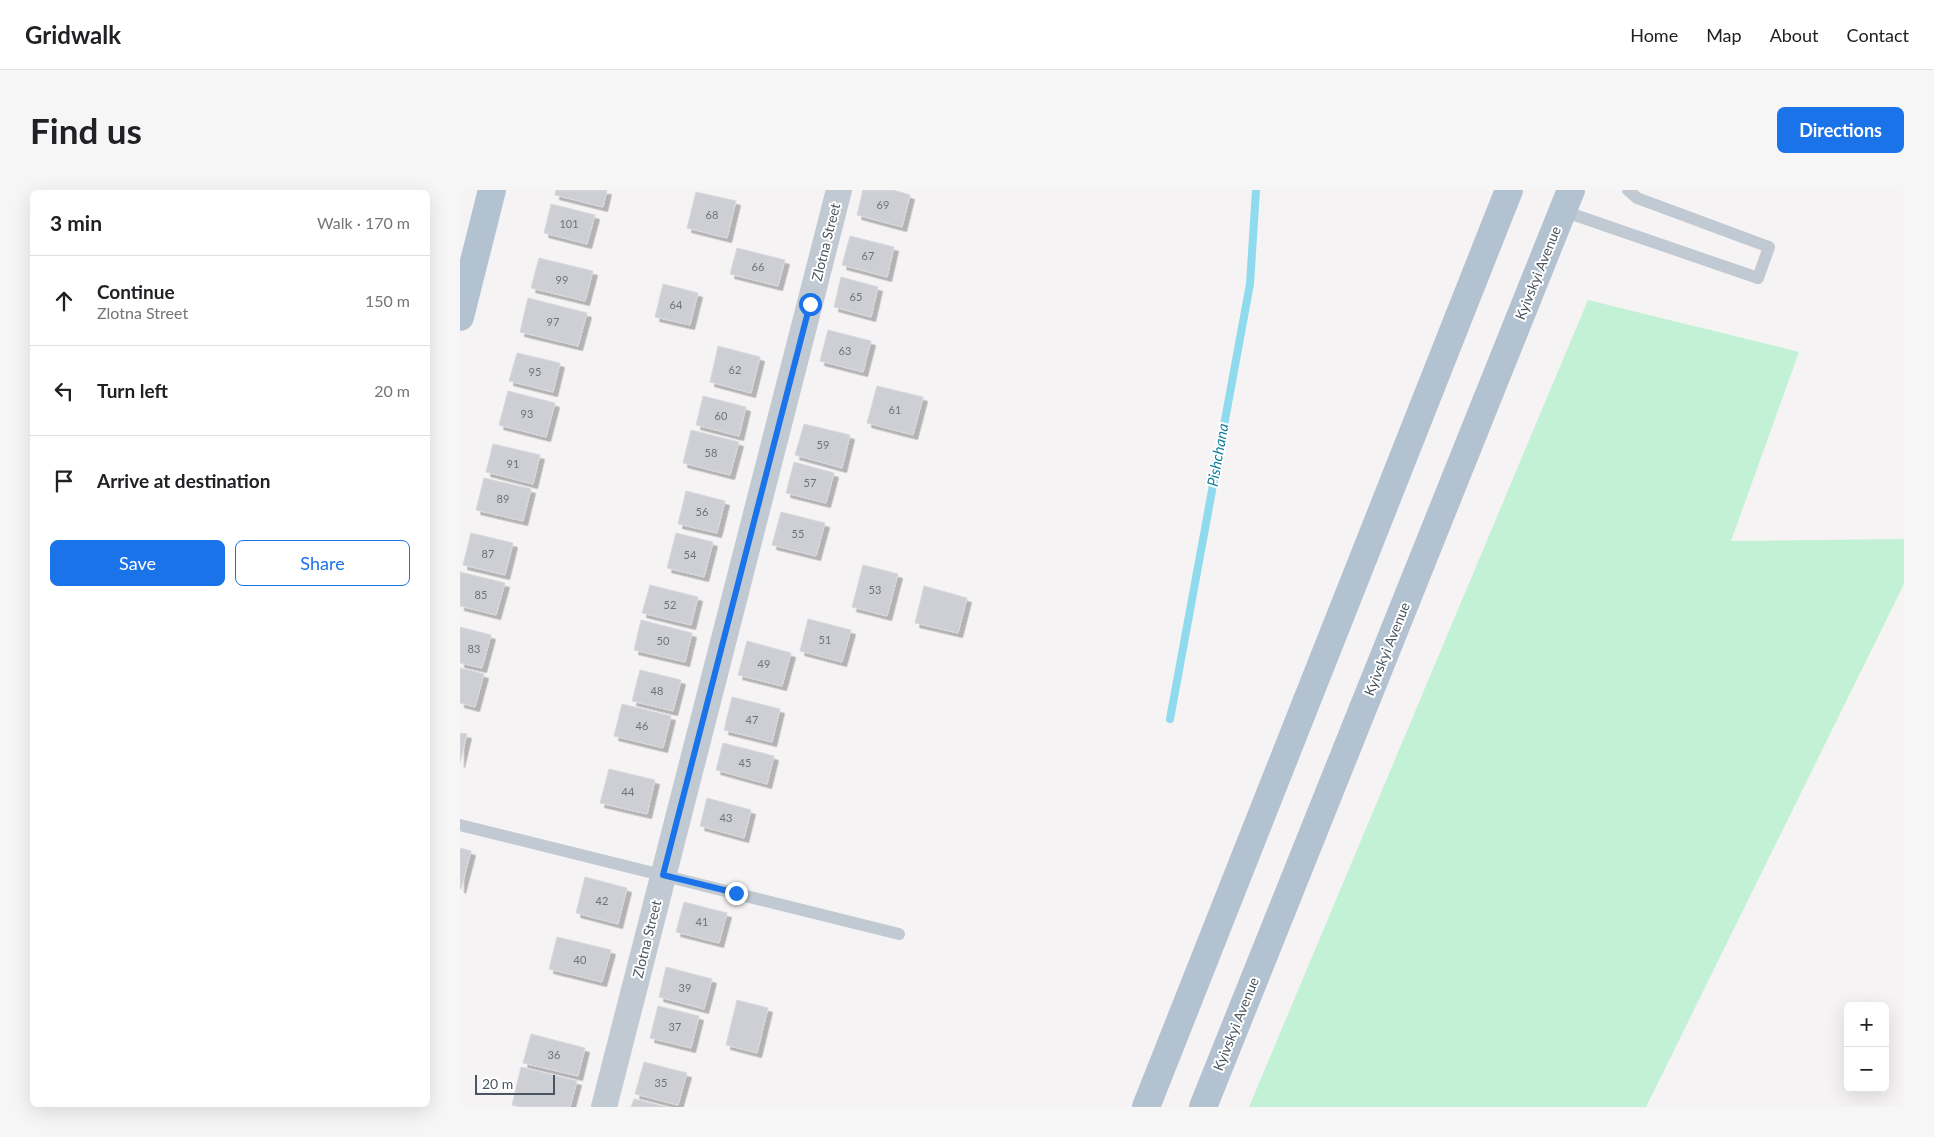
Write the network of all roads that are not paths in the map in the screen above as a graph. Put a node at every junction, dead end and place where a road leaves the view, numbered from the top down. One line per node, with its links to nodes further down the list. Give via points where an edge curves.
1 (492, 190): 6 (main road)
2 (839, 190): 8 (street, Zlotna Street)
3 (1508, 190): 11 (main road)
4 (1628, 190): 5 (lane, via 1637,198 1769,247 1758,278)
5 (1567, 201): 12 (main road, Kyivskyi Avenue)
6 (460, 317)
7 (460, 825): 8 (lane)
8 (663, 875): 9 (lane); 10 (street, Zlotna Street)
9 (899, 934)
10 (604, 1107)
11 (1146, 1107)
12 (1202, 1107)

